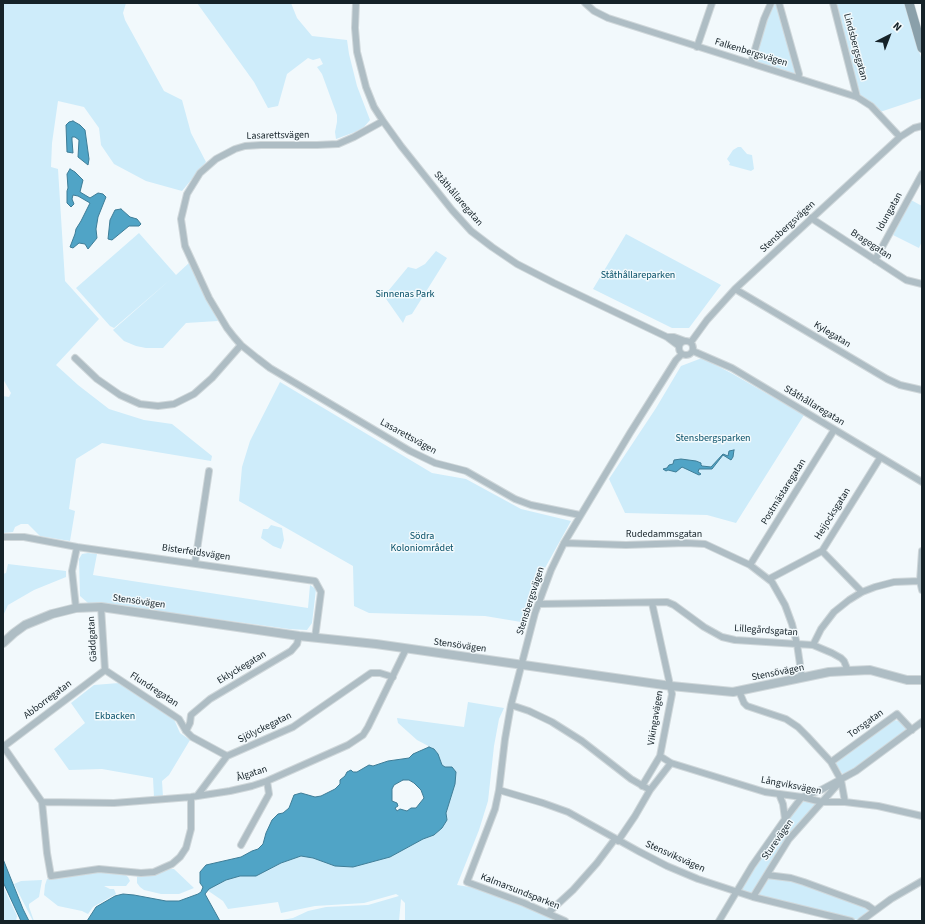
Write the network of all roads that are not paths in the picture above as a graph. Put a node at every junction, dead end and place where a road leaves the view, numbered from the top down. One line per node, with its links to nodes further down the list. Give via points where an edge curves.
1 (356, 3): 14 (street, Ståthållaregatan, via 357,52 366,87)
2 (585, 3): 9 (street, Falkenbergsvägen, via 608,18)
3 (712, 3): 9 (street)
4 (771, 3): 11 (street)
5 (778, 3): 12 (street)
6 (833, 3): 13 (street, Lindsbergsgatan)
7 (910, 3): 8 (main road); 10 (main road)
8 (922, 41)
9 (697, 47): 11 (street, Falkenbergsvägen)
10 (922, 48)
11 (751, 63): 12 (street, Falkenbergsvägen)
12 (798, 78): 13 (street, Falkenbergsvägen)
13 (857, 97): 18 (street, Falkenbergsvägen, via 871,106)
14 (383, 122): 24 (street, Ståthållaregatan, via 452,210 471,231 492,247 517,264); 26 (street, Lasarettsvägen, via 338,144 258,145 235,149 211,162 195,180 187,194 181,219 186,246 226,328)
15 (922, 126): 17 (street, Stensbergsvägen)
16 (922, 130): 17 (street, Stensbergsvägen)
17 (906, 134): 18 (street, Stensbergsvägen)
18 (900, 137): 20 (street, Stensbergsvägen)
19 (922, 174): 21 (street, Idungatan)
20 (811, 218): 21 (street, Bragegatan); 23 (street, Stensbergsvägen)
21 (876, 260): 22 (street, Bragegatan, via 906,280)
22 (922, 284)
23 (735, 289): 25 (street, Stensbergsvägen); 31 (street, Kylegatan, via 882,377 900,385)
24 (666, 337): 25 (street, Ståthållaregatan); 27 (street, Ståthållaregatan)
25 (688, 341): 27 (street); 28 (street, via 694,346)
26 (241, 345): 30 (street, via 194,394 174,404 158,406 140,404 120,395 97,379); 36 (street, Lasarettsvägen, via 270,368 410,451 435,463 466,471 515,499 531,505)
27 (679, 346): 29 (street)
28 (693, 351): 29 (street, via 688,355); 32 (street, Ståthållaregatan, via 732,368)
29 (682, 354): 36 (street, Stensbergsvägen, via 630,432)
30 (75, 358)
31 (922, 390)
32 (834, 430): 33 (street, Ståthållaregatan); 43 (street, Postmästaregatan)
33 (880, 458): 35 (street, Ståthållaregatan); 40 (street, Heijocksgatan)
34 (209, 471): 42 (street)
35 (922, 482)
36 (580, 515): 38 (street, Stensbergsvägen)
37 (3, 537): 39 (street, Bisterfeldsvägen)
38 (564, 543): 43 (street, Rudedammsgatan, via 706,544); 48 (street, Stensbergsvägen)
39 (77, 547): 42 (street, Bisterfeldsvägen); 51 (street, via 72,571)
40 (822, 551): 44 (street, Heijocksgatan); 47 (street)
41 (922, 551): 45 (street)
42 (195, 563): 53 (street, Bisterfeldsvägen, via 315,581 321,592)
43 (750, 565): 44 (street, Rudedammsgatan)
44 (769, 579): 55 (street, Rudedammsgatan, via 785,605)
45 (920, 580): 46 (street); 47 (street, via 894,582)
46 (922, 590)
47 (862, 592): 56 (street, via 834,612)
48 (539, 604): 49 (street, Lillegårdsgatan); 58 (street, Stensbergsvägen)
49 (652, 604): 55 (street, Lillegårdsgatan, via 667,602 674,605 722,637); 64 (street, Vikingavägen)
50 (101, 607): 51 (street, Stensövägen); 52 (street, Stensövägen); 59 (street, Gäddgatan)
51 (76, 608): 54 (street, Stensövägen, via 38,619 14,633)
52 (299, 636): 53 (street, Stensövägen); 67 (street, Eklyckegatan, via 291,651 210,699)
53 (315, 638): 57 (street, Stensövägen)
54 (3, 643)
55 (797, 644): 56 (street, Lillegårdsgatan); 62 (street, Rudedammsgatan)
56 (813, 645): 60 (street, Lillegårdsgatan, via 841,658)
57 (406, 649): 58 (street, Stensövägen); 61 (street, Ålgatan)
58 (522, 665): 64 (street, Stensövägen); 66 (street, Stensbergsvägen)
59 (105, 670): 68 (street, Flundregatan); 72 (street, Abborregatan)
60 (848, 671): 62 (street, Stensövägen); 63 (street, Stensövägen, via 870,670 907,680)
61 (393, 677): 73 (street, Sjölyckegatan, via 371,672 293,727); 78 (street, Ålgatan, via 363,735 348,745)
62 (802, 678): 65 (street, Stensövägen)
63 (922, 680)
64 (671, 686): 65 (street, Stensövägen); 74 (street, Vikingavägen, via 672,694)
65 (739, 691): 75 (street, via 747,706 780,716 798,727)
66 (511, 705): 79 (street, via 552,722); 80 (street, Stensbergsvägen, via 504,739)
67 (191, 715): 68 (street, Eklyckegatan); 71 (street)
68 (179, 719): 71 (street, Flundregatan)
69 (922, 722): 70 (street, Sturevägen)
70 (912, 730): 75 (street, Torsgatan, via 897,714); 77 (street, Sturevägen)
71 (186, 731): 73 (street, Flundregatan)
72 (3, 747): 85 (street)
73 (227, 756): 83 (street, Sjölyckegatan)
74 (660, 756): 76 (street, Långviksvägen); 79 (street, Vikingavägen)
75 (830, 762): 77 (street)
76 (672, 763): 81 (street); 82 (street, Långviksvägen)
77 (841, 780): 84 (street, Sturevägen); 86 (street, Sturevägen); 87 (street)
78 (266, 781): 83 (street, Ålgatan); 91 (street, via 269,794)
79 (642, 786): 81 (street)
80 (499, 790): 90 (street, Stensviksvägen, via 568,812); 94 (street, Stensbergsvägen, via 495,809)
81 (650, 790): 90 (street)
82 (779, 794): 84 (street, Långviksvägen); 89 (street, Sturevägen)
83 (194, 797): 85 (street, Ålgatan, via 114,803); 85 (street, via 188,842 172,864 154,872 99,869 51,876)
84 (802, 797): 86 (street, Långviksvägen); 89 (street, Sturevägen)
85 (42, 802)
86 (822, 802): 87 (street, Långviksvägen); 92 (street, Sturevägen, via 789,839)
87 (845, 802): 88 (street, Långviksvägen)
88 (922, 816)
89 (785, 819): 95 (street, Sturevägen, via 752,866)
90 (617, 840): 95 (street, Stensviksvägen, via 667,866); 98 (street, via 573,890)
91 (242, 845)
92 (766, 875): 96 (street, Sturevägen); 97 (street, via 804,882 867,904)
93 (922, 881): 97 (street)
94 (467, 882): 98 (street, Kalmarsundsparken)
95 (738, 892): 96 (street, Stensviksvägen); 100 (street, Sturevägen)
96 (753, 897): 101 (street, Stensviksvägen)
97 (874, 910): 102 (street)
98 (548, 913): 99 (street, Kalmarsundsparken)
99 (565, 921)
100 (719, 921)
101 (851, 921)
102 (861, 921)

